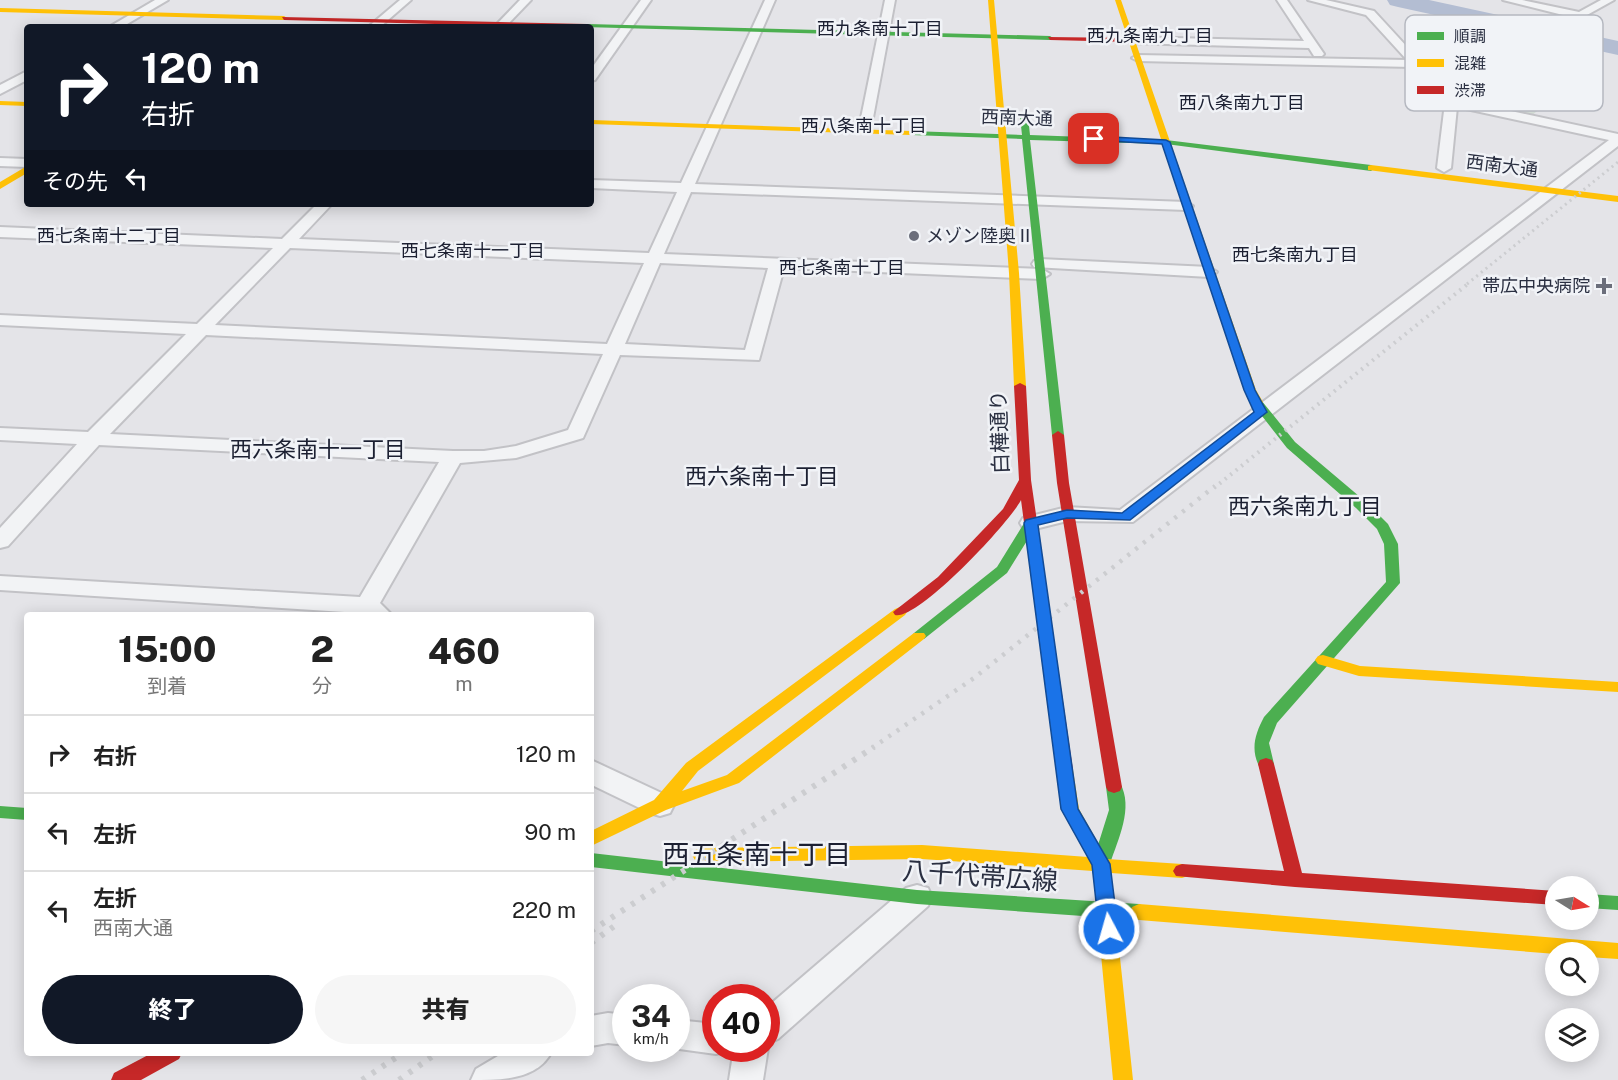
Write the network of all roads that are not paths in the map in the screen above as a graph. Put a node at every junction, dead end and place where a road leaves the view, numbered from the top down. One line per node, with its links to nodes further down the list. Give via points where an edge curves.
1 (43, 0): 16 (street)
2 (163, 0): 17 (street)
3 (406, 0): 23 (street)
4 (526, 0): 27 (street)
5 (646, 0): 29 (street)
6 (770, 0): 30 (street)
7 (890, 0): 31 (street)
8 (991, 0): 32 (street, 白樺通り)
9 (1118, 0): 33 (street)
10 (1282, 0): 35 (street)
11 (1313, 0): 36 (street, via 1370,13)
12 (1508, 0): 18 (street)
13 (1609, 0): 19 (street)
14 (277, 6): 20 (street)
15 (0, 10): 16 (street)
16 (22, 10): 17 (street); 21 (street)
17 (140, 13): 20 (street); 24 (street)
18 (1577, 15)
19 (1584, 15)
20 (260, 17): 23 (street); 25 (street)
21 (0, 21)
22 (1011, 21): 34 (street)
23 (377, 23): 26 (street)
24 (120, 24)
25 (249, 24)
26 (439, 24)
27 (502, 24)
28 (594, 26): 29 (street)
29 (626, 26): 30 (street); 40 (street)
30 (755, 30): 31 (street); 52 (street)
31 (883, 33): 32 (street); 53 (street)
32 (992, 36): 34 (street); 54 (street, 白樺通り)
33 (1131, 40): 34 (street); 35 (street); 37 (street)
34 (1013, 41)
35 (1312, 45): 38 (street)
36 (1405, 49)
37 (1138, 58): 38 (street); 56 (street)
38 (1324, 62): 39 (street)
39 (1405, 64)
40 (594, 73)
41 (24, 77): 42 (street)
42 (0, 90)
43 (0, 95): 44 (street)
44 (24, 96)
45 (0, 103): 46 (street)
46 (24, 104)
47 (1022, 106): 55 (street)
48 (1450, 111): 60 (street)
49 (1492, 111): 57 (street)
50 (594, 114): 52 (street, 西南大通)
51 (594, 122): 52 (street, 西南大通)
52 (714, 122): 53 (street, 西南大通); 54 (street, 西南大通); 64 (street)
53 (866, 123): 54 (street, 西南大通)
54 (1002, 131): 55 (street, 西南大通); 67 (street, 白樺通り)
55 (1026, 132): 56 (street, 西南大通); 68 (street)
56 (1164, 138): 60 (street, 西南大通); 65 (street, 西南大通); 70 (street)
57 (1618, 139): 65 (street)
58 (0, 162): 59 (street)
59 (24, 163)
60 (1444, 168): 65 (street, 西南大通)
61 (24, 170): 63 (street)
62 (594, 183): 64 (street)
63 (0, 186)
64 (685, 187): 67 (street); 74 (street)
65 (1555, 187): 66 (street, 西南大通); 69 (street, 西南大通); 82 (street)
66 (1618, 190)
67 (1007, 198): 68 (street); 78 (street, 白樺通り)
68 (1032, 199): 70 (street); 76 (street)
69 (1618, 199)
70 (1186, 206): 77 (street)
71 (323, 207): 73 (street)
72 (0, 232): 73 (street)
73 (288, 243): 74 (street); 80 (street)
74 (654, 259): 75 (street); 81 (street)
75 (777, 264): 78 (street); 81 (street, via 753,356)
76 (1041, 269): 77 (street); 78 (street); 87 (street)
77 (1209, 272): 82 (street)
78 (1014, 273): 86 (street, 白樺通り)
79 (0, 320): 80 (street)
80 (201, 330): 81 (street); 84 (street)
81 (612, 348): 85 (street, via 576,434 483,459)
82 (1261, 412): 87 (street, via 1125,517); 94 (street, via 1388,534 1393,557 1392,583)
83 (0, 434): 84 (street)
84 (93, 439): 85 (street); 89 (street)
85 (453, 457): 93 (street)
86 (1025, 480): 88 (street); 97 (street, 白樺通り, via 1009,512 944,580 692,767)
87 (1067, 514): 88 (street); 103 (street, via 1118,810)
88 (1031, 523): 90 (street, 白樺通り); 91 (street)
89 (0, 541)
90 (1002, 570): 91 (street, via 1021,570); 97 (street, 白樺通り, via 733,779)
91 (1038, 582): 103 (street, via 1070,809)
92 (0, 583): 93 (street)
93 (373, 610)
94 (1323, 660): 95 (street, via 1359,670); 104 (street, via 1270,721 1261,743)
95 (1618, 687)
96 (594, 772): 97 (street)
97 (660, 805): 100 (street, 白樺通り)
98 (0, 812): 99 (street)
99 (24, 814)
100 (594, 838)
101 (594, 858): 103 (street, 八千代帯広線, via 922,852)
102 (594, 858): 105 (street, 八千代帯広線)
103 (1101, 864): 104 (street, 八千代帯広線); 109 (street)
104 (1295, 880): 106 (street, 八千代帯広線)
105 (917, 897): 109 (street, 八千代帯広線); 111 (street)
106 (1545, 897)
107 (1599, 902): 108 (street)
108 (1618, 903)
109 (1107, 909): 110 (street, 八千代帯広線); 120 (street)
110 (1618, 951)
111 (780, 1017)
112 (612, 1029): 113 (street)
113 (594, 1031)
114 (166, 1056): 117 (street)
115 (529, 1056): 118 (street)
116 (749, 1062): 119 (street)
117 (121, 1080)
118 (488, 1080)
119 (746, 1080)
120 (1123, 1080)

